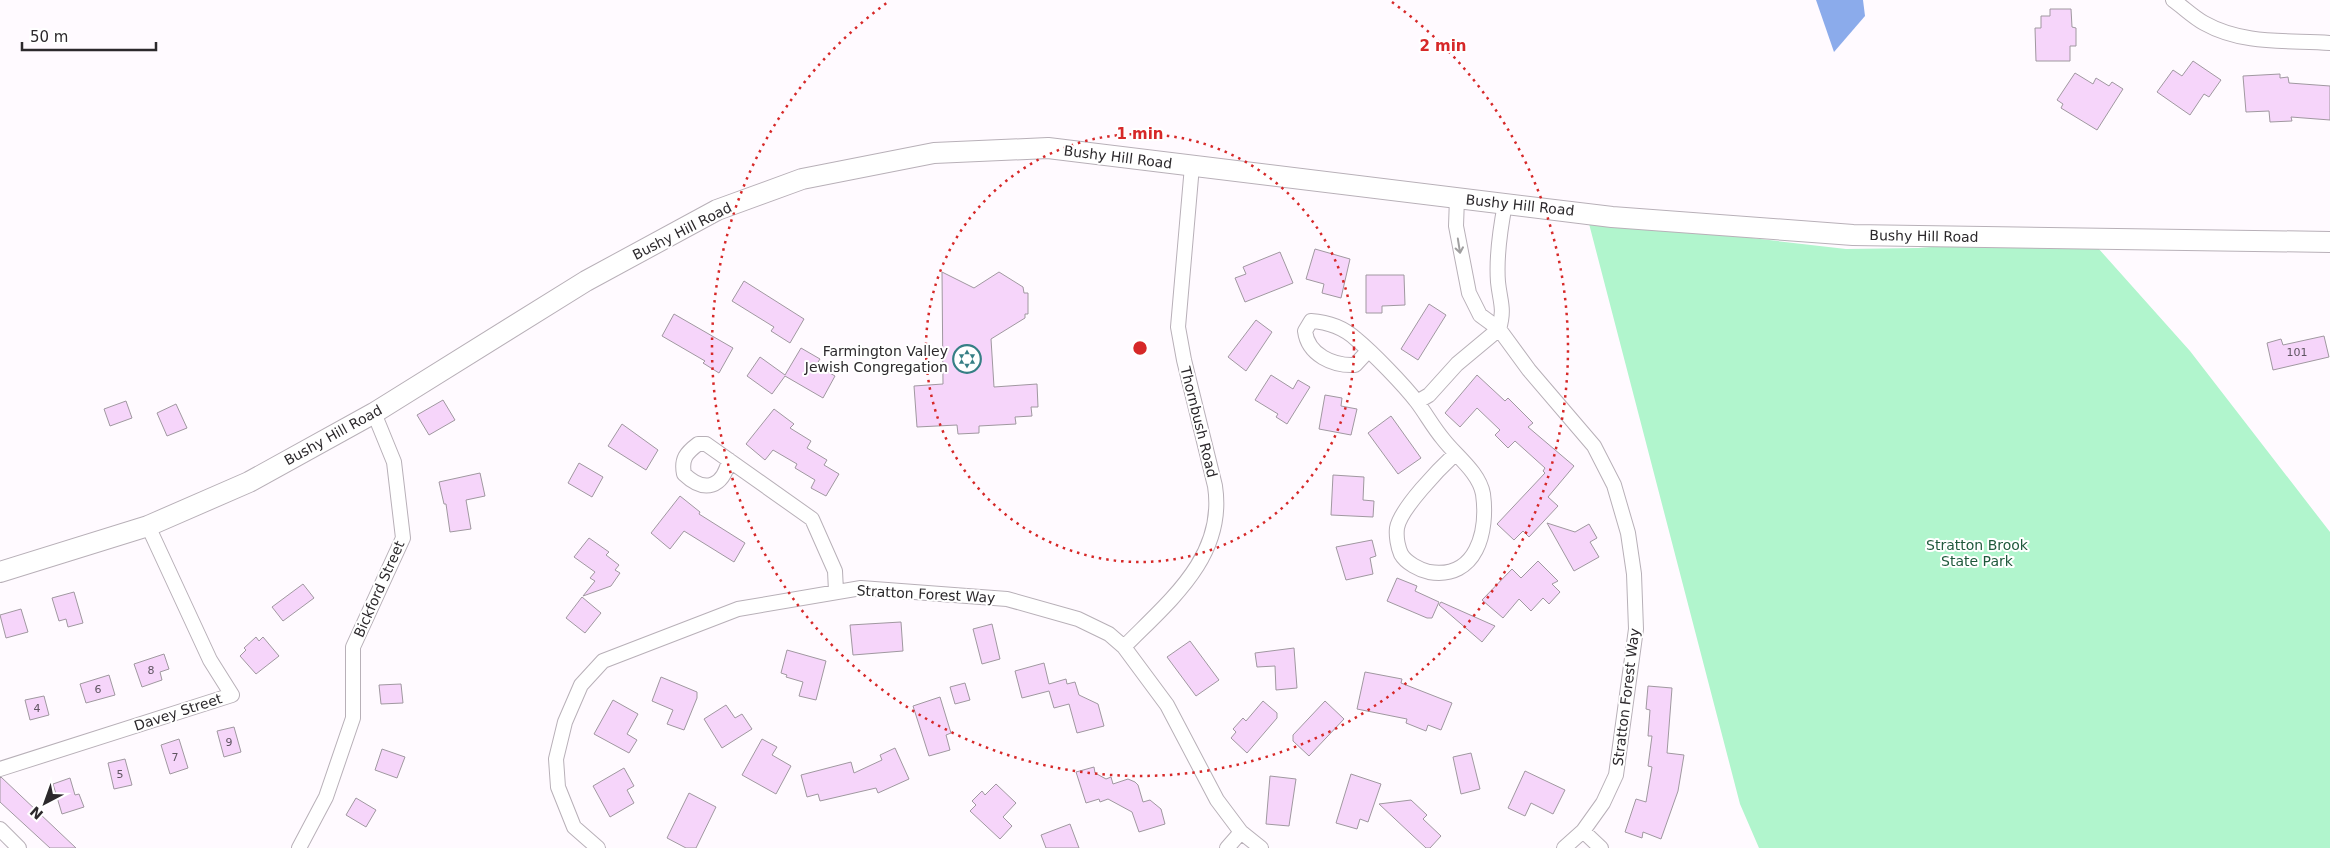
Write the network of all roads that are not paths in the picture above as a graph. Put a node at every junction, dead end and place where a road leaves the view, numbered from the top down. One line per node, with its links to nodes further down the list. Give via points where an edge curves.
1 (2173, 0): 2 (street, via 2204,23 2228,34 2259,40)
2 (2330, 43)
3 (1192, 166): 4 (main road, Bushy Hill Road); 10 (main road, Bushy Hill Road, via 1048,148 934,152 802,179 717,210 603,272); 16 (street, Thornbush Road, via 1178,327 1218,505 1209,548 1200,563)
4 (1457, 198): 5 (main road, Bushy Hill Road); 7 (street, Stratton Forest Way, one-way to 7, via 1458,243 1469,293 1480,315)
5 (1505, 204): 6 (main road, Bushy Hill Road, via 1612,217 1853,235); 7 (street, via 1498,241 1498,282 1503,314)
6 (2330, 242)
7 (1499, 329): 9 (street); 20 (street, Stratton Forest Way, via 1529,370 1594,446 1614,485 1628,532 1634,574 1636,630 1616,775 1603,803)
8 (1368, 351): 9 (street)
9 (1417, 402): 11 (street)
10 (374, 413): 13 (main road, Bushy Hill Road, via 249,482); 22 (street, Bickford Street, via 394,462 403,538 353,647 353,718 326,797)
11 (1455, 454): 11 (street, via 1478,478 1482,492 1483,531 1466,564 1443,574 1425,571 1409,563 1402,554 1397,528 1406,508)
12 (729, 460): 15 (street, via 812,519 835,571)
13 (148, 526): 14 (main road, Bushy Hill Road); 17 (street, Davey Street, via 210,660 232,695)
14 (0, 572)
15 (836, 591): 16 (street, Stratton Forest Way, via 861,588 1007,599 1078,619 1109,634); 23 (street, Stratton Forest Way, via 738,609 603,662 581,685 565,722 556,759 558,787 574,827)
16 (1124, 647): 19 (street, Stratton Forest Way, via 1167,705 1217,800)
17 (0, 769)
18 (0, 829): 21 (street)
19 (1241, 832): 24 (street); 25 (street, Stratton Forest Way)
20 (1582, 832): 26 (street, Stratton Forest Way); 27 (street)
21 (18, 848)
22 (299, 848)
23 (598, 848)
24 (1227, 848)
25 (1262, 848)
26 (1564, 848)
27 (1601, 848)

